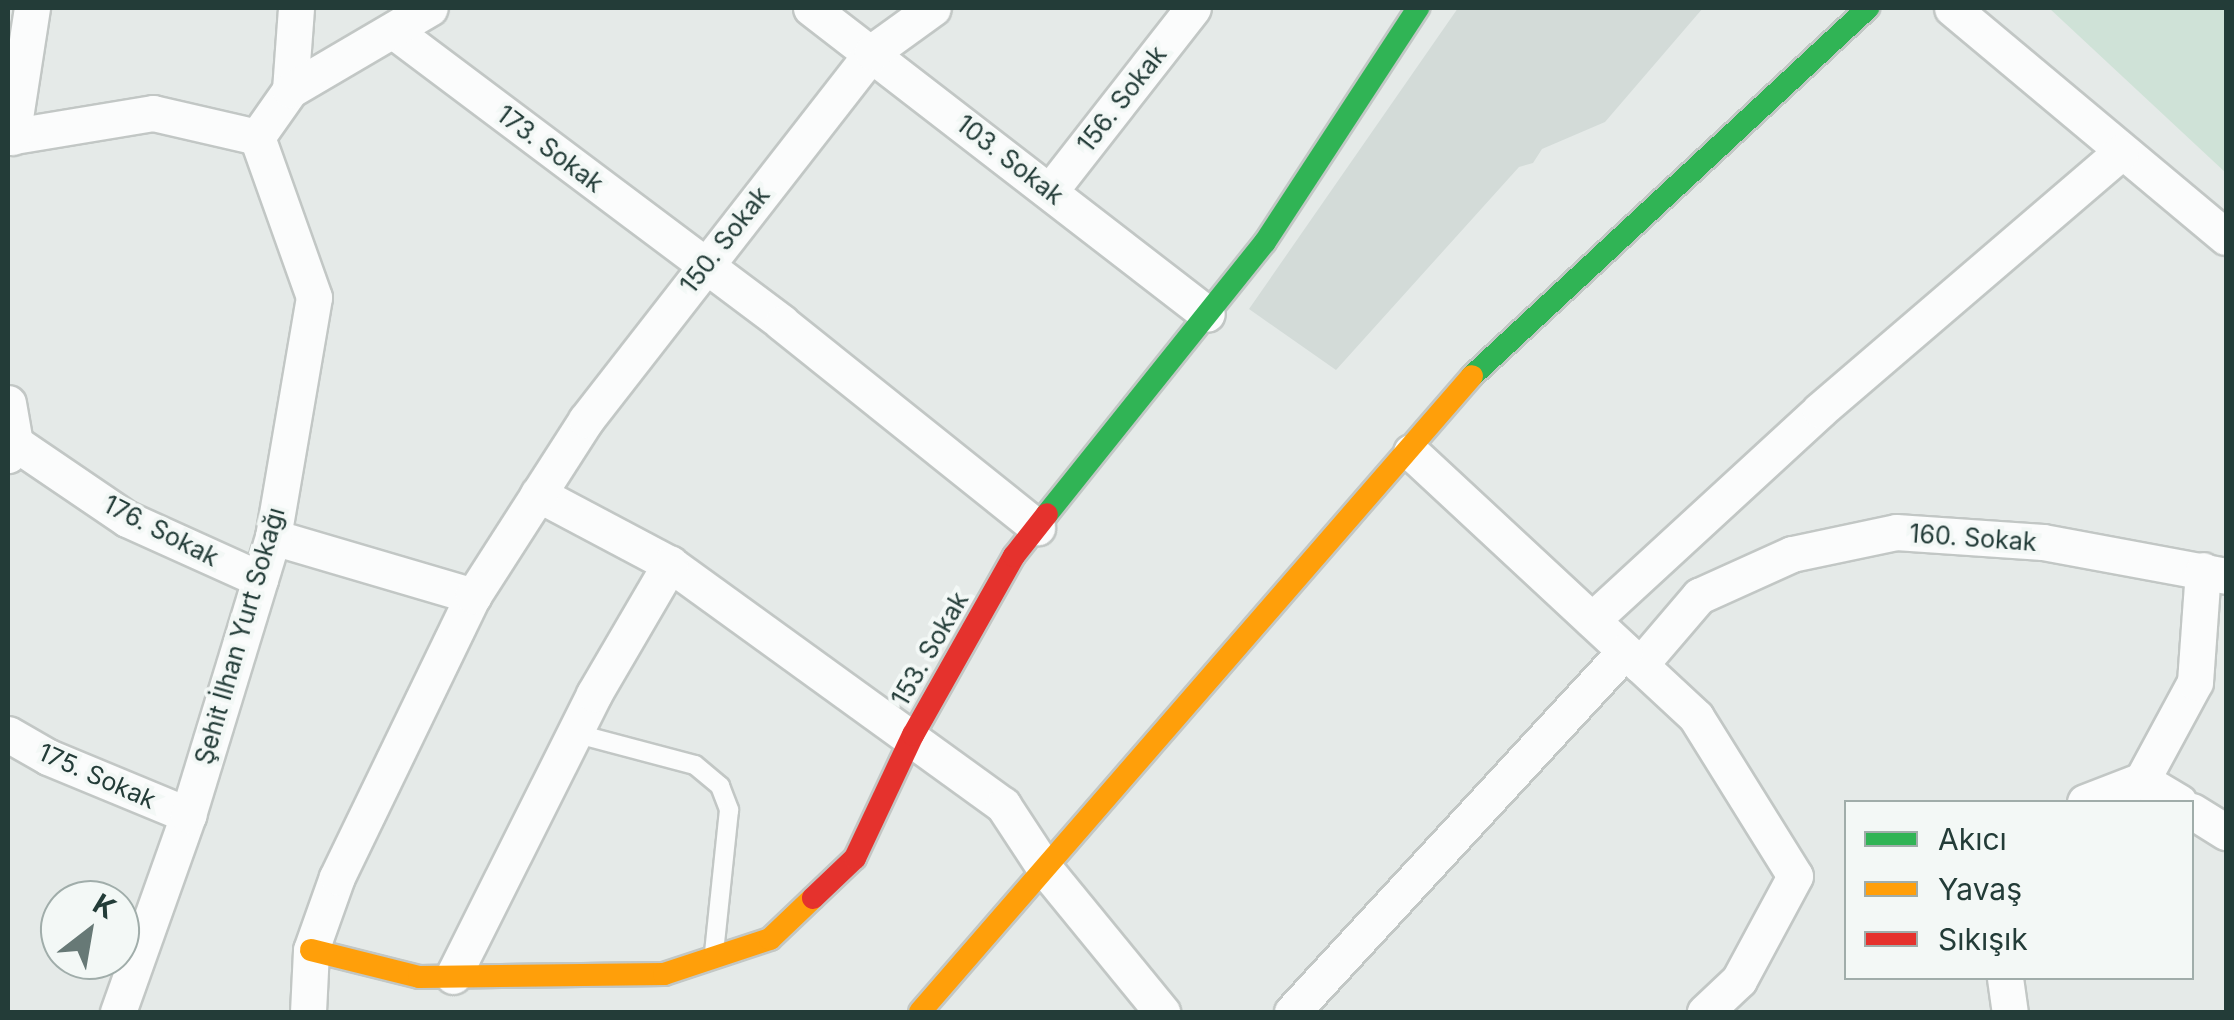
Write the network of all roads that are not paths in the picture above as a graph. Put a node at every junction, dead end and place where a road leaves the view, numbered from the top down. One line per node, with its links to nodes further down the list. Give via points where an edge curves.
1 (32, 8): 13 (street)
2 (296, 8): 12 (street)
3 (430, 8): 10 (street)
4 (811, 8): 11 (street, 103. Sokak)
5 (933, 8): 11 (street, 150. Sokak)
6 (1193, 8): 16 (street, 156. Sokak)
7 (1418, 8): 19 (street, 153. Sokak, via 1265,242)
8 (1868, 8): 22 (street, via 1533,312 1438,407)
9 (1952, 8): 15 (street)
10 (396, 32): 12 (street); 18 (street, 173. Sokak)
11 (872, 52): 16 (street, 103. Sokak); 18 (street, 150. Sokak)
12 (290, 90): 14 (street)
13 (10, 137): 14 (street, via 153,113)
14 (257, 137): 25 (street, Şehit İlhan Yurt Sokağı, via 314,297)
15 (2122, 152): 17 (street); 30 (street, via 1820,410)
16 (1050, 192): 19 (street, 103. Sokak)
17 (2226, 237)
18 (706, 266): 23 (street, 150. Sokak, via 586,420); 24 (street, 173. Sokak)
19 (1208, 314): 24 (street, 153. Sokak)
20 (8, 403): 21 (street)
21 (11, 449): 28 (street, 176. Sokak, via 127,520)
22 (1410, 452): 30 (street); 41 (street)
23 (538, 494): 26 (street); 29 (street, 150. Sokak)
24 (1037, 527): 34 (street, 153. Sokak)
25 (274, 537): 28 (street, Şehit İlhan Yurt Sokağı); 29 (street)
26 (670, 564): 33 (street); 34 (street)
27 (2215, 573): 31 (street, 160. Sokak, via 2043,542 1896,532 1792,554 1699,596); 35 (street, via 2195,682)
28 (260, 579): 39 (street, Şehit İlhan Yurt Sokağı)
29 (473, 596): 42 (street, 150. Sokak, via 337,877)
30 (1592, 620): 31 (street)
31 (1632, 658): 50 (street, 160. Sokak); 51 (street, via 1696,718 1795,876 1739,980)
32 (8, 734): 39 (street, 175. Sokak)
33 (574, 734): 43 (lane, via 694,766 720,786 729,810); 44 (street)
34 (913, 735): 41 (street, via 1003,805); 43 (street, 153. Sokak, via 856,858 770,939)
35 (2142, 780): 36 (street); 37 (street)
36 (2090, 800)
37 (2175, 800)
38 (2194, 811): 40 (street)
39 (188, 815): 46 (street, Şehit İlhan Yurt Sokağı)
40 (2226, 832)
41 (1045, 869): 48 (street); 49 (street)
42 (311, 950): 44 (street, 153. Sokak, via 419,976); 47 (street, 150. Sokak)
43 (714, 958): 44 (street, 153. Sokak, via 664,974)
44 (453, 976)
45 (2005, 980): 52 (street)
46 (118, 1012)
47 (308, 1012)
48 (920, 1012)
49 (1162, 1012)
50 (1292, 1012)
51 (1705, 1012)
52 (2010, 1012)

